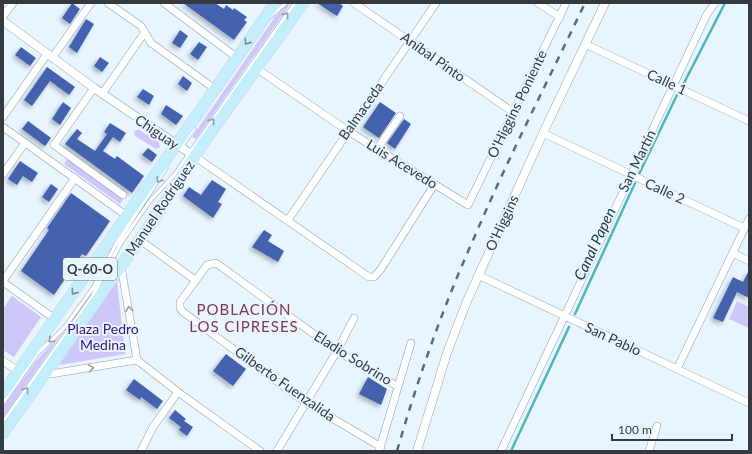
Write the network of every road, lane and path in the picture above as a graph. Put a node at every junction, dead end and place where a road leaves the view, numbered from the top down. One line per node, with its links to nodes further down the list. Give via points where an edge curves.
1 (13, 3): 15 (street)
2 (91, 3): 22 (street)
3 (108, 3): 19 (street, via 141,26)
4 (164, 3): 23 (street)
5 (274, 3): 18 (main road, Manuel Rodríguez / Q-60-O)
6 (286, 3): 18 (lane)
7 (295, 3): 40 (lane, one-way to 7)
8 (303, 3): 24 (main road, Manuel Rodríguez / Q-60-O)
9 (354, 3): 20 (street, Aníbal Pinto)
10 (436, 3): 20 (street, Balmaceda)
11 (538, 3): 16 (street)
12 (566, 3): 16 (street, O'Higgins Poniente)
13 (605, 3): 21 (street, O'Higgins)
14 (715, 3): 25 (street, San Martín, via 707,14)
15 (3, 16)
16 (560, 17): 29 (street, O'Higgins Poniente)
17 (3, 21): 22 (street, Chiguay)
18 (258, 26): 23 (main road, Manuel Rodríguez / Q-60-O, one-way to 23)
19 (145, 32): 27 (street, via 151,43); 28 (street)
20 (410, 41): 29 (street, Aníbal Pinto); 35 (street, Balmaceda)
21 (584, 44): 25 (street, Calle 1); 36 (street, O'Higgins)
22 (50, 56): 26 (street, Chiguay); 31 (street)
23 (236, 57): 27 (main road, Manuel Rodríguez / Q-60-O)
24 (256, 68): 35 (street, Luis Acevedo); 40 (main road, Manuel Rodríguez / Q-60-O)
25 (673, 85): 32 (street, Calle 1); 43 (street, San Martín)
26 (94, 88): 28 (street, Chiguay); 46 (street, via 54,145)
27 (217, 90): 38 (main road, Manuel Rodríguez / Q-60-O)
28 (102, 94): 38 (street, Chiguay)
29 (513, 112): 47 (street, O'Higgins Poniente)
30 (400, 116): 39 (street)
31 (3, 117)
32 (749, 121)
33 (198, 123): 38 (lane)
34 (3, 127): 37 (street)
35 (348, 130): 39 (street, Luis Acevedo); 50 (street, Balmaceda)
36 (543, 133): 43 (street, Calle 2); 56 (street, O'Higgins)
37 (25, 143): 42 (street); 44 (street)
38 (178, 149): 40 (street, Chiguay); 48 (main road, Manuel Rodríguez / Q-60-O)
39 (377, 149): 45 (street, Luis Acevedo)
40 (192, 155): 50 (street, Chiguay); 52 (main road, Manuel Rodríguez / Q-60-O); 75 (lane, one-way to 40, via 96,291 118,250 150,201)
41 (167, 167): 73 (lane, one-way to 73, via 115,246 89,294 64,328 37,354)
42 (3, 174)
43 (631, 174): 51 (street, Calle 2); 59 (street, San Martín)
44 (75, 178): 48 (street); 58 (street)
45 (434, 185): 47 (street, Luis Acevedo); 50 (street, Chiguay, via 374,277 366,276)
46 (123, 195)
47 (468, 205)
48 (127, 216): 61 (main road, Manuel Rodríguez / Q-60-O, one-way to 61)
49 (749, 219): 51 (street)
50 (288, 220)
51 (744, 228): 53 (street)
52 (140, 240): 55 (main road, Manuel Rodríguez / Q-60-O); 57 (street)
53 (733, 253): 54 (street); 66 (street)
54 (749, 261)
55 (121, 266): 64 (street, one-way to 55); 68 (main road, Manuel Rodríguez / Q-60-O)
56 (478, 275): 59 (street, San Pablo); 82 (street, O'Higgins, via 447,353)
57 (195, 280): 63 (street, Eladio Sobrino, via 209,263 218,264); 72 (street, Gilberto Fuenzalida, via 180,302 183,312)
58 (3, 282): 61 (street)
59 (563, 316): 66 (street, San Pablo); 83 (street, San Martín)
60 (354, 318): 63 (street)
61 (55, 319): 67 (main road, Manuel Rodríguez / Q-60-O)
62 (411, 343): 69 (street)
63 (337, 351): 69 (street, Eladio Sobrino); 72 (street)
64 (137, 360): 68 (street, one-way to 64); 70 (street)
65 (3, 361): 67 (street)
66 (677, 369): 74 (street, San Pablo)
67 (18, 371): 71 (main road, Manuel Rodríguez / Q-60-O)
68 (44, 375): 77 (main road, Manuel Rodríguez / Q-60-O)
69 (397, 386): 78 (street)
70 (178, 392): 79 (street, via 153,427); 80 (street)
71 (3, 393)
72 (305, 402): 78 (street, Gilberto Fuenzalida); 81 (street)
73 (3, 403)
74 (749, 403)
75 (3, 422)
76 (658, 426): 84 (street)
77 (3, 433)
78 (380, 449)
79 (141, 451)
80 (260, 451)
81 (277, 451)
82 (416, 451)
83 (501, 451)
84 (649, 451)

